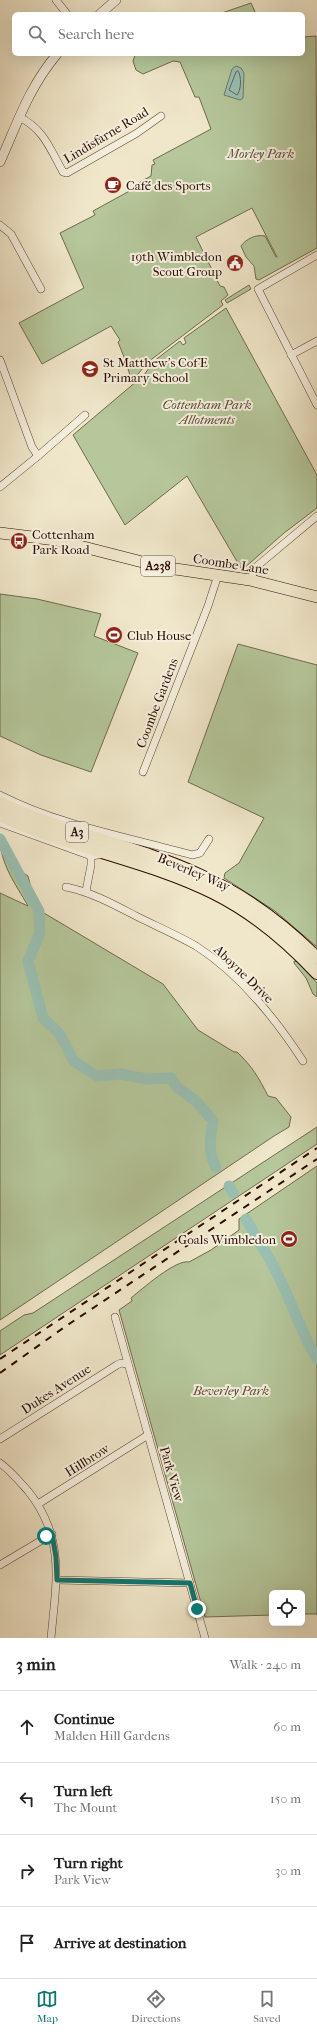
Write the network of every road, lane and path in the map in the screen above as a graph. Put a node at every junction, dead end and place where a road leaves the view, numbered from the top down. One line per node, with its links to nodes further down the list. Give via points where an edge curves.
1 (56, 0): 3 (street)
2 (116, 0): 4 (street)
3 (65, 12)
4 (102, 12)
5 (55, 56): 7 (street, via 37,80)
6 (161, 116): 7 (street, Lindisfarne Road, via 67,173 63,172 40,132)
7 (19, 117): 8 (street)
8 (0, 162)
9 (0, 225): 11 (street, via 11,234)
10 (317, 254): 13 (street, via 258,289)
11 (42, 289)
12 (317, 341): 13 (street)
13 (291, 355): 15 (street)
14 (0, 360): 17 (street, via 32,447)
15 (317, 405)
16 (86, 414): 17 (street)
17 (38, 456): 18 (street)
18 (0, 487)
19 (317, 516): 22 (street, via 256,568)
20 (0, 533): 21 (main road, Coombe Lane / A238, via 56,540 162,567)
21 (218, 575): 22 (main road, Coombe Lane / A238); 24 (street, Coombe Gardens)
22 (250, 580): 23 (main road, Coombe Lane / A238)
23 (317, 597)
24 (143, 772)
25 (0, 795): 30 (street, Beverley Way, via 33,810)
26 (0, 803): 33 (highway, Beverley Way / A3, via 48,823)
27 (0, 815): 31 (highway, Beverley Way / A3, via 42,833)
28 (0, 823): 32 (street, Beverley Way)
29 (209, 839): 30 (street, Beverley Way, via 200,853 192,855)
30 (134, 840): 33 (street, Beverley Way, via 140,848)
31 (107, 854): 32 (street, Beverley Way); 37 (highway, Beverley Way / A3, via 220,896 248,913 284,941)
32 (91, 856): 35 (street)
33 (155, 858): 36 (highway, Beverley Way / A3, via 199,875 254,905 286,929)
34 (66, 887): 35 (street, Aboyne Drive)
35 (86, 891): 38 (street, Aboyne Drive, via 170,932 210,956 262,1006)
36 (317, 958)
37 (317, 973)
38 (303, 1061)
39 (115, 1317): 40 (street, Park View)
40 (127, 1364): 41 (street, Park View); 42 (street, Dukes Avenue, via 117,1365)
41 (148, 1435): 44 (street, Hillbrow); 48 (street, Park View)
42 (0, 1439)
43 (0, 1463): 44 (street, via 14,1475)
44 (38, 1504): 45 (street)
45 (52, 1534): 46 (street); 47 (street)
46 (0, 1565)
47 (57, 1580): 48 (street); 49 (street)
48 (190, 1583): 50 (street, Park View)
49 (51, 1638)
50 (205, 1638)

